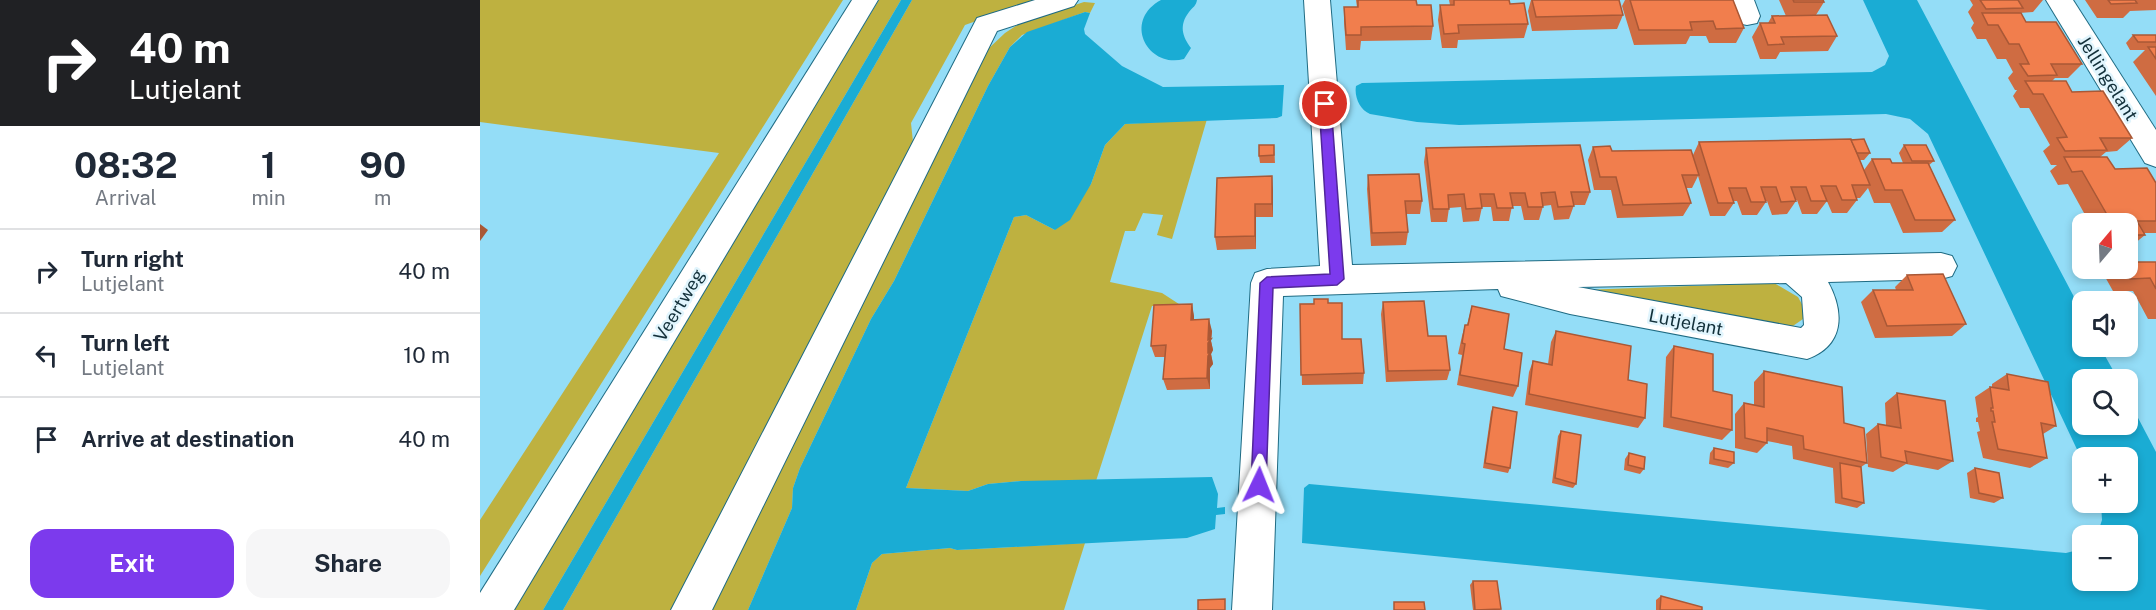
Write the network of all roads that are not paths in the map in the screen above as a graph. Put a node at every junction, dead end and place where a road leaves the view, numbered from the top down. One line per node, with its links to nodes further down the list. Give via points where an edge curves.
1 (865, 0): 10 (street, Veertweg)
2 (1065, 0): 11 (street, via 987,25)
3 (1317, 0): 9 (street)
4 (2059, 0): 5 (street, Jellingelant)
5 (2156, 155)
6 (1941, 266): 7 (street, Lutjelant)
7 (1789, 268): 8 (street, Lutjelant); 8 (street, Lutjelant, via 1814,285 1822,306 1821,331 1807,344 1570,300)
8 (1470, 276): 9 (street, Lutjelant)
9 (1337, 279): 12 (street, Lutjelant, via 1267,283)
10 (492, 610)
11 (691, 610)
12 (1252, 610)

